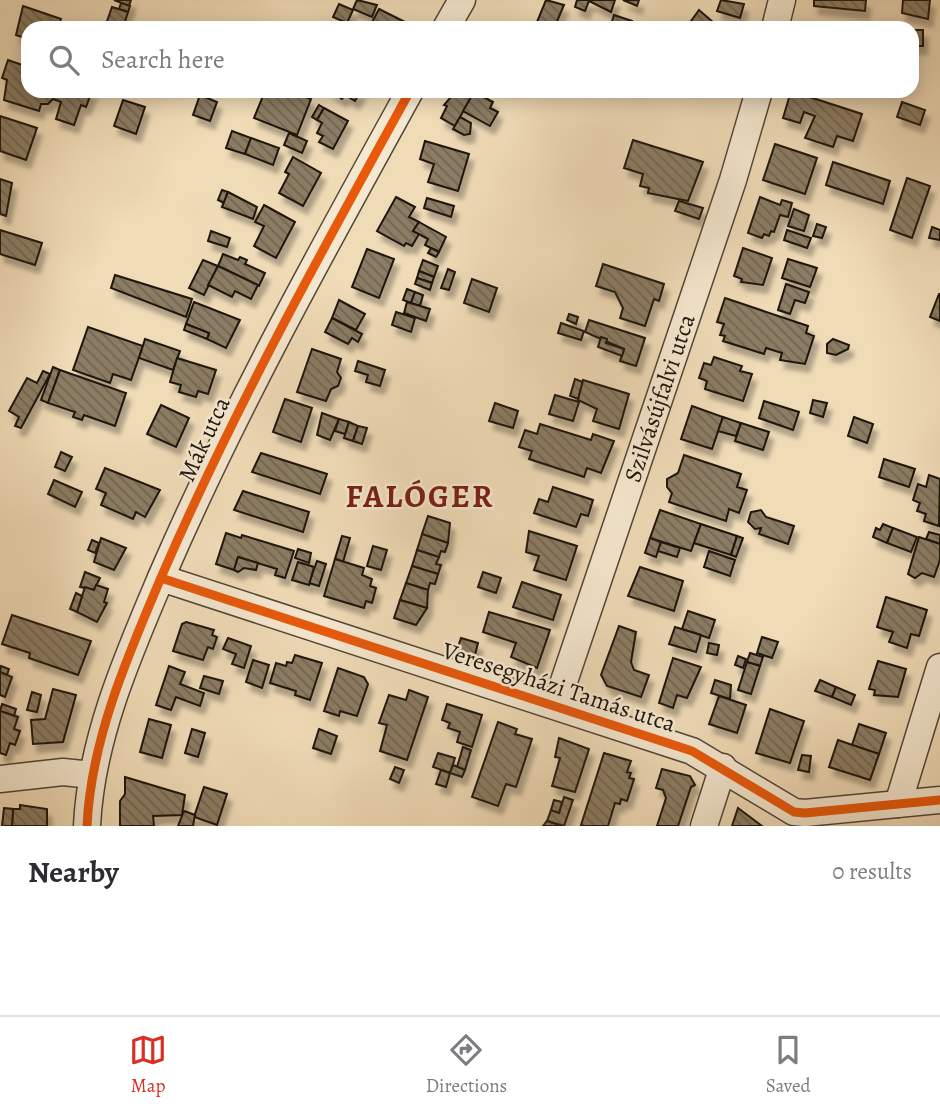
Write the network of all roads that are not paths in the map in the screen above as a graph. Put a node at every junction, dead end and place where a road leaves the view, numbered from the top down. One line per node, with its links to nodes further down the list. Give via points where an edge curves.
1 (462, 0): 3 (street)
2 (782, 0): 4 (street)
3 (450, 21)
4 (777, 21)
5 (406, 98): 7 (street, Mák utca, via 271,344)
6 (757, 98): 9 (street, Szilvásújfalvi utca)
7 (161, 578): 9 (street, Veresegyházi Tamás utca); 11 (street, Mák utca, via 131,652)
8 (940, 667): 14 (street)
9 (556, 705): 10 (street, Veresegyházi Tamás utca, via 692,751)
10 (723, 767): 14 (street, Veresegyházi Tamás utca, via 797,813); 16 (street)
11 (92, 775): 12 (street, via 63,772); 15 (street, Mák utca)
12 (0, 779)
13 (940, 800): 14 (street, Veresegyházi Tamás utca)
14 (898, 804)
15 (87, 826)
16 (704, 826)

